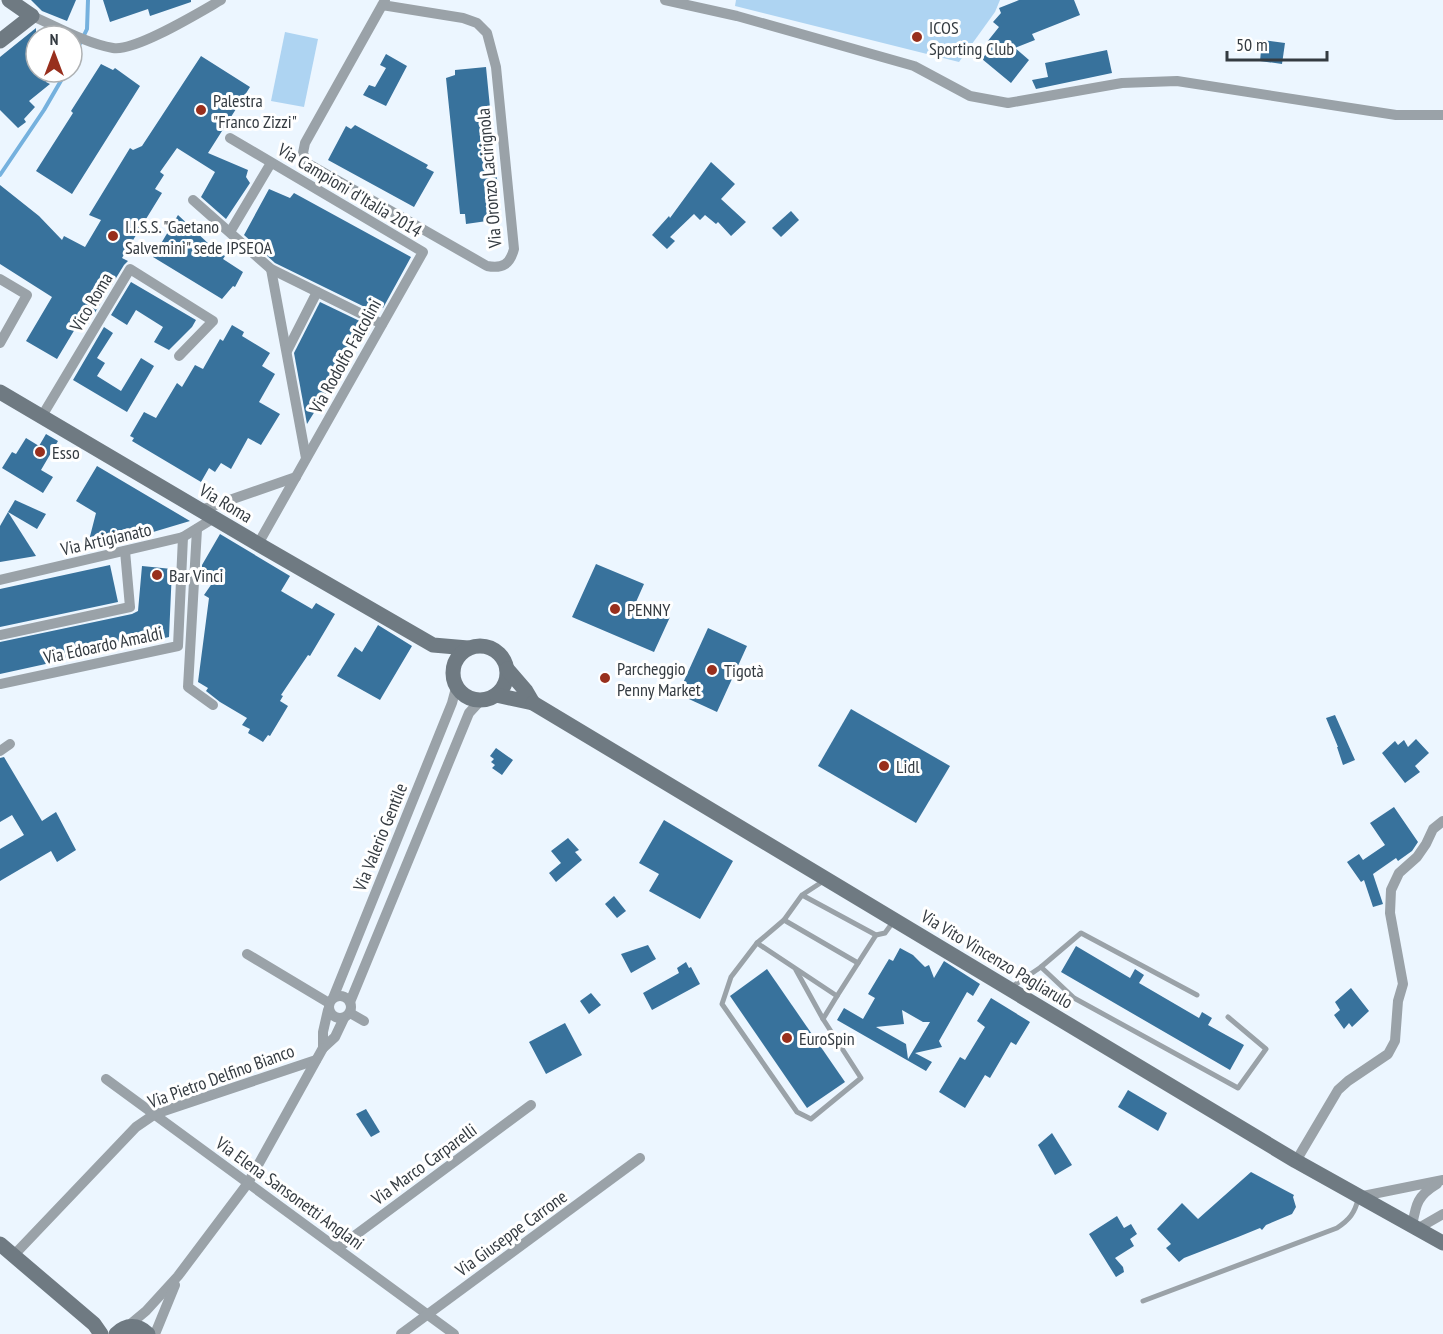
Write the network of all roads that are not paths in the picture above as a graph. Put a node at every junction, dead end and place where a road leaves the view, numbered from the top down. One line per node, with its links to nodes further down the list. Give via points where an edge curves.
1 (9, 0): 6 (street)
2 (221, 0): 4 (street)
3 (665, 0): 8 (street, via 914,66 970,96 1008,103 1122,83 1177,81 1396,115)
4 (205, 3): 6 (street, via 148,40 115,49)
5 (383, 3): 5 (street, Via Oronzo Lacirignola, via 463,18 477,23 487,33 496,66 514,249 506,265 487,266 307,163 305,143)
6 (32, 16): 7 (street)
7 (0, 41)
8 (1443, 115)
9 (230, 138): 10 (street, Via Campioni d'Italia 2014)
10 (271, 163): 12 (street); 13 (street, Via Campioni d'Italia 2014)
11 (193, 200): 12 (street)
12 (230, 232): 14 (street)
13 (423, 252): 17 (street, Via Rodolfo Falcolini)
14 (271, 269): 16 (street); 19 (street)
15 (0, 279): 18 (street, via 27,295)
16 (317, 292): 17 (street); 19 (street)
17 (382, 324): 23 (street, Via Rodolfo Falcolini)
18 (0, 343)
19 (287, 351): 23 (street)
20 (178, 356): 22 (street, Vico Roma, via 213,321 130,269)
21 (0, 392): 22 (street, Via Roma)
22 (42, 416): 25 (street, Via Roma)
23 (306, 458): 24 (street, Via Rodolfo Falcolini)
24 (296, 477): 25 (street); 28 (street, Via Rodolfo Falcolini)
25 (207, 514): 26 (street, Via Artigianato); 28 (street, Via Roma)
26 (197, 529): 27 (street, Via Artigianato); 41 (street, via 188,687)
27 (183, 537): 29 (street, Via Artigianato); 36 (street, Via Edoardo Amaldi, via 178,646)
28 (258, 544): 32 (street, Via Roma)
29 (125, 551): 30 (street, Via Artigianato); 31 (street, via 130,607)
30 (0, 580)
31 (0, 635)
32 (434, 645): 33 (street, Via Roma); 35 (street, Via Roma)
33 (468, 648): 34 (street, via 495,650); 35 (street)
34 (507, 669): 38 (street, via 506,681); 40 (street, Via Vito Vincenzo Pagliarulo)
35 (452, 670): 37 (street)
36 (0, 684)
37 (456, 688): 39 (street); 58 (street, Via Valerio Gentile)
38 (496, 695): 39 (street); 40 (street, Via Vito Vincenzo Pagliarulo)
39 (480, 701): 59 (street, Via Valerio Gentile, via 469,713)
40 (533, 703): 45 (street, Via Vito Vincenzo Pagliarulo)
41 (213, 705)
42 (10, 744): 43 (street)
43 (0, 751)
44 (1443, 821): 69 (street, via 1433,829 1417,857 1399,873 1391,890 1390,913 1403,984 1395,1041 1388,1054 1338,1090)
45 (827, 879): 46 (lane); 48 (street, Via Vito Vincenzo Pagliarulo)
46 (802, 895): 47 (lane); 49 (lane)
47 (784, 920): 50 (lane); 52 (lane)
48 (894, 920): 49 (lane, via 885,933); 55 (street, Via Vito Vincenzo Pagliarulo)
49 (876, 935): 52 (lane)
50 (757, 944): 54 (lane); 61 (lane, via 731,977 722,1004 796,1112 811,1119 861,1078)
51 (247, 954): 58 (street)
52 (858, 963): 57 (lane)
53 (1041, 967): 55 (lane); 56 (lane, via 1081,933); 60 (lane, via 1074,998 1238,1088 1266,1048)
54 (795, 969): 57 (lane); 61 (lane)
55 (1009, 988): 69 (street, Via Vito Vincenzo Pagliarulo)
56 (1197, 995)
57 (837, 996): 61 (lane)
58 (330, 1004): 59 (street, via 333,1017); 59 (street, via 341,996); 63 (street, Via Valerio Gentile)
59 (348, 1011): 62 (street); 63 (street, Via Valerio Gentile, via 335,1037)
60 (1228, 1017)
61 (823, 1019)
62 (364, 1021)
63 (323, 1048): 64 (street, Via Valerio Gentile)
64 (316, 1060): 67 (street, Via Pietro Delfino Bianco); 71 (street, Via Valerio Gentile)
65 (106, 1079): 67 (street, Via Elena Sansonetti Anglani)
66 (531, 1105): 77 (street, Via Marco Carparelli)
67 (155, 1114): 71 (street, Via Elena Sansonetti Anglani); 78 (street, Via Pietro Delfino Bianco, via 136,1127)
68 (640, 1158): 81 (street, Via Giuseppe Carrone)
69 (1296, 1161): 72 (street, Via Vito Vincenzo Pagliarulo)
70 (1442, 1180): 72 (street); 74 (street, via 1423,1193 1416,1205)
71 (248, 1183): 77 (street, Via Elena Sansonetti Anglani); 79 (street, Via Valerio Gentile)
72 (1358, 1197): 74 (street, Via Vito Vincenzo Pagliarulo); 80 (lane, via 1350,1219 1337,1228)
73 (1443, 1214): 74 (street)
74 (1414, 1228): 75 (street, Via Vito Vincenzo Pagliarulo)
75 (1443, 1243)
76 (0, 1244): 78 (street)
77 (338, 1248): 81 (street, Via Elena Sansonetti Anglani)
78 (14, 1256): 82 (street)
79 (178, 1276): 83 (street, Via Valerio Gentile); 85 (street, Via Valerio Gentile)
80 (1143, 1301)
81 (428, 1314): 86 (street, Via Giuseppe Carrone); 87 (street, Via Elena Sansonetti Anglani)
82 (98, 1329): 83 (street)
83 (122, 1330): 84 (street, via 141,1328)
84 (148, 1334)
85 (155, 1334)
86 (401, 1334)
87 (454, 1334)

